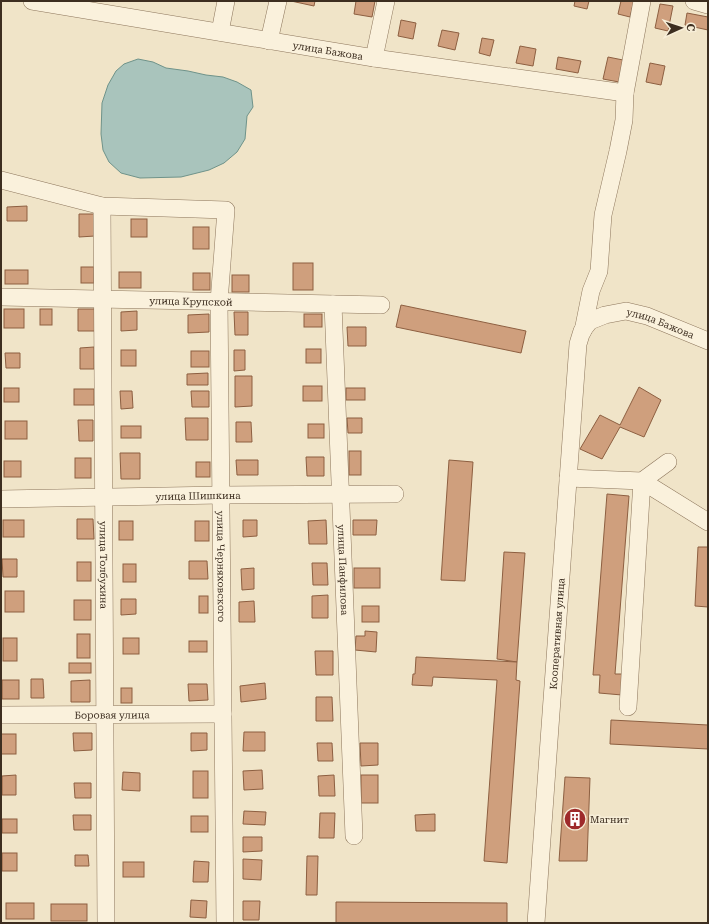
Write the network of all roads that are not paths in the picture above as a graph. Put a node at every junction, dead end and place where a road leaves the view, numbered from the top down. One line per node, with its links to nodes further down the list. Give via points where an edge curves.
1 (32, 1): 8 (street, улица Бажова)
2 (226, 1): 9 (street)
3 (278, 1): 10 (street)
4 (386, 1): 11 (street)
5 (642, 1): 12 (street, Кооперативная улица)
6 (694, 1): 7 (street)
7 (708, 5)
8 (102, 7): 9 (street, улица Бажова)
9 (220, 32): 10 (street, улица Бажова)
10 (269, 40): 11 (street, улица Бажова)
11 (374, 58): 12 (street, улица Бажова)
12 (625, 93): 20 (street, Кооперативная улица, via 624,120 603,215 599,271 591,291)
13 (1, 180): 14 (street)
14 (102, 206): 16 (street, улица Толбухина); 17 (street, улица Черняховского, via 226,210)
15 (1, 297): 16 (street, улица Крупской)
16 (102, 299): 17 (street, улица Крупской); 28 (street, улица Толбухина)
17 (219, 302): 18 (street, улица Крупской); 27 (street, улица Черняховского)
18 (333, 304): 19 (street, улица Крупской); 25 (street, улица Панфилова)
19 (381, 305)
20 (580, 337): 21 (street, улица Бажова, via 590,321 626,311 647,316); 23 (street, Кооперативная улица)
21 (708, 341)
22 (668, 462): 24 (street)
23 (568, 478): 24 (street); 38 (street, Кооперативная улица)
24 (642, 481): 30 (street); 31 (street)
25 (340, 494): 26 (street, улица Шишкина); 27 (street, улица Шишкина); 35 (street, улица Панфилова)
26 (395, 494)
27 (221, 495): 28 (street, улица Шишкина); 33 (street, улица Черняховского)
28 (104, 497): 29 (street, улица Шишкина); 32 (street, улица Толбухина)
29 (1, 498)
30 (708, 522)
31 (628, 707)
32 (105, 714): 33 (street, Боровая улица); 34 (street, Боровая улица); 36 (street, улица Толбухина)
33 (223, 714): 37 (street, улица Черняховского)
34 (1, 715)
35 (354, 836)
36 (106, 923)
37 (225, 923)
38 (536, 923)

